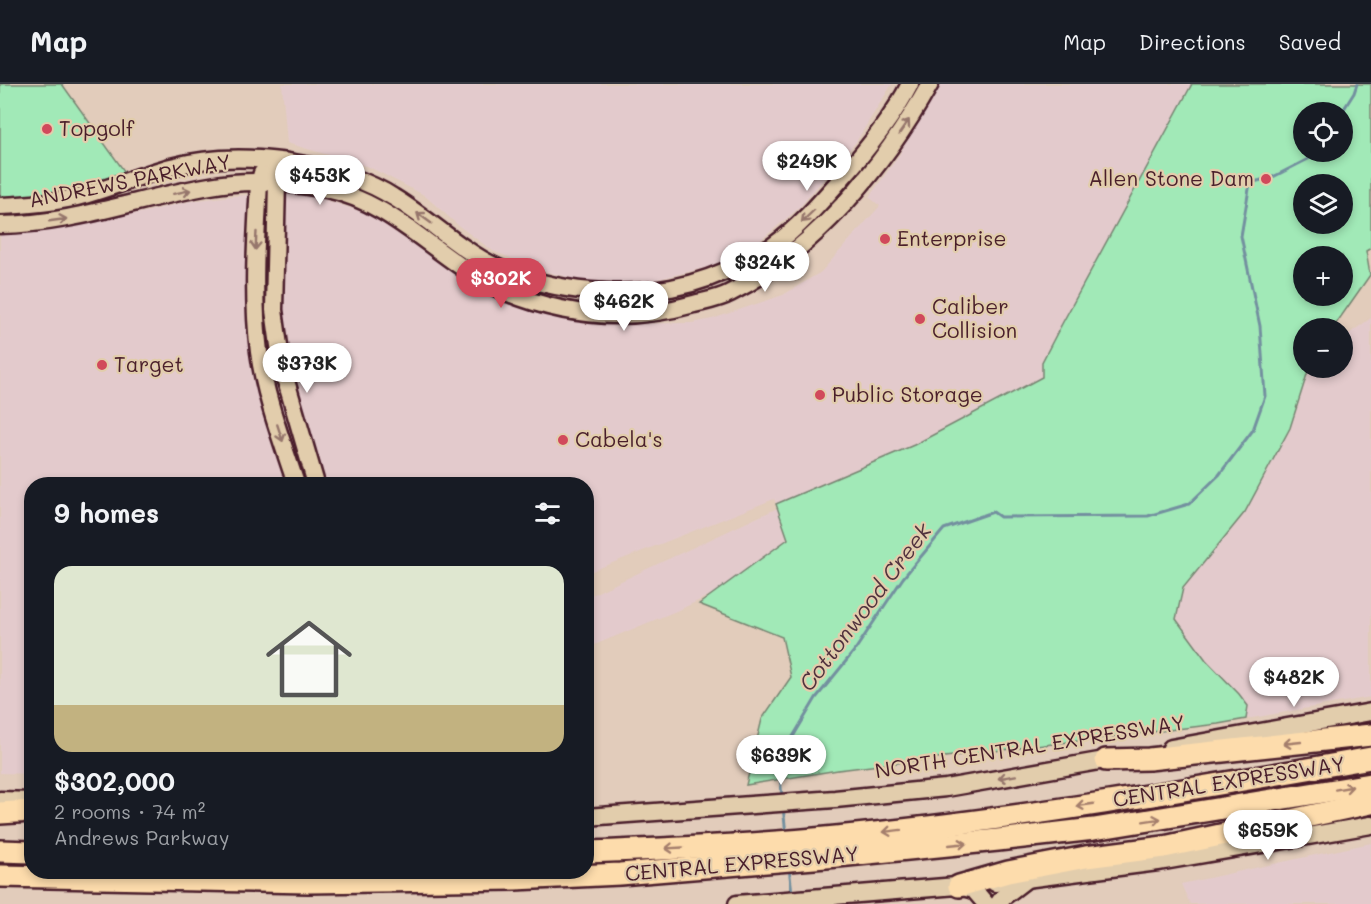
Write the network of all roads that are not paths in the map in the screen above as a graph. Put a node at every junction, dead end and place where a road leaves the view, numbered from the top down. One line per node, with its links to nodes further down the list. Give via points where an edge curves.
1 (910, 84): 3 (street, ANDREWS PARKWAY)
2 (930, 84): 5 (street, ANDREWS PARKWAY, one-way to 2)
3 (861, 157): 5 (street); 12 (street, ANDREWS PARKWAY, one-way to 12, via 815,208 771,248 720,275)
4 (267, 161): 6 (street); 7 (street); 8 (street, ANDREWS PARKWAY, via 210,160 78,197); 11 (street, ANDREWS PARKWAY, one-way to 4, via 495,267 391,196 363,182 340,173)
5 (875, 168): 13 (street, ANDREWS PARKWAY, via 784,261 728,294)
6 (277, 182): 7 (street, ANDREWS PARKWAY); 10 (street, ANDREWS PARKWAY, via 330,190 361,200); 15 (street, via 274,310 282,367)
7 (259, 183): 9 (street, ANDREWS PARKWAY, one-way to 7, via 83,217 211,186); 14 (street, one-way to 14, via 255,282 259,354)
8 (0, 206)
9 (0, 225)
10 (443, 254): 11 (street, via 457,253 489,273 528,289); 13 (street, ANDREWS PARKWAY, via 506,292 558,309 615,316)
11 (546, 285): 12 (street, ANDREWS PARKWAY, via 611,293)
12 (662, 291): 13 (street)
13 (665, 312)
14 (294, 477)
15 (314, 477)
16 (1371, 712): 19 (street, NORTH CENTRAL EXPRESSWAY)
17 (1371, 735): 19 (highway, one-way to 19, via 1149,759)
18 (1371, 758): 28 (highway, CENTRAL EXPRESSWAY, one-way to 28, via 983,819)
19 (1106, 760): 26 (street, NORTH CENTRAL EXPRESSWAY, one-way to 26, via 946,788)
20 (1371, 784): 28 (highway, CENTRAL EXPRESSWAY, one-way to 20, via 1095,829)
21 (0, 800): 22 (street)
22 (24, 801)
23 (1371, 803): 38 (highway, via 1164,847 1008,872)
24 (24, 812): 25 (highway)
25 (0, 813)
26 (594, 816)
27 (1371, 825): 37 (street, via 1158,862)
28 (837, 847): 31 (highway, CENTRAL EXPRESSWAY, one-way to 31, via 733,845); 32 (highway, CENTRAL EXPRESSWAY, via 743,864)
29 (0, 851): 30 (highway)
30 (24, 852)
31 (594, 852)
32 (594, 875)
33 (0, 876): 34 (highway, CENTRAL EXPRESSWAY)
34 (24, 876)
35 (154, 879): 36 (highway, CENTRAL EXPRESSWAY, via 308,882)
36 (474, 879)
37 (1026, 880): 38 (street); 41 (street)
38 (959, 886): 39 (street); 40 (street, via 974,890)
39 (739, 904)
40 (986, 904)
41 (998, 904)

